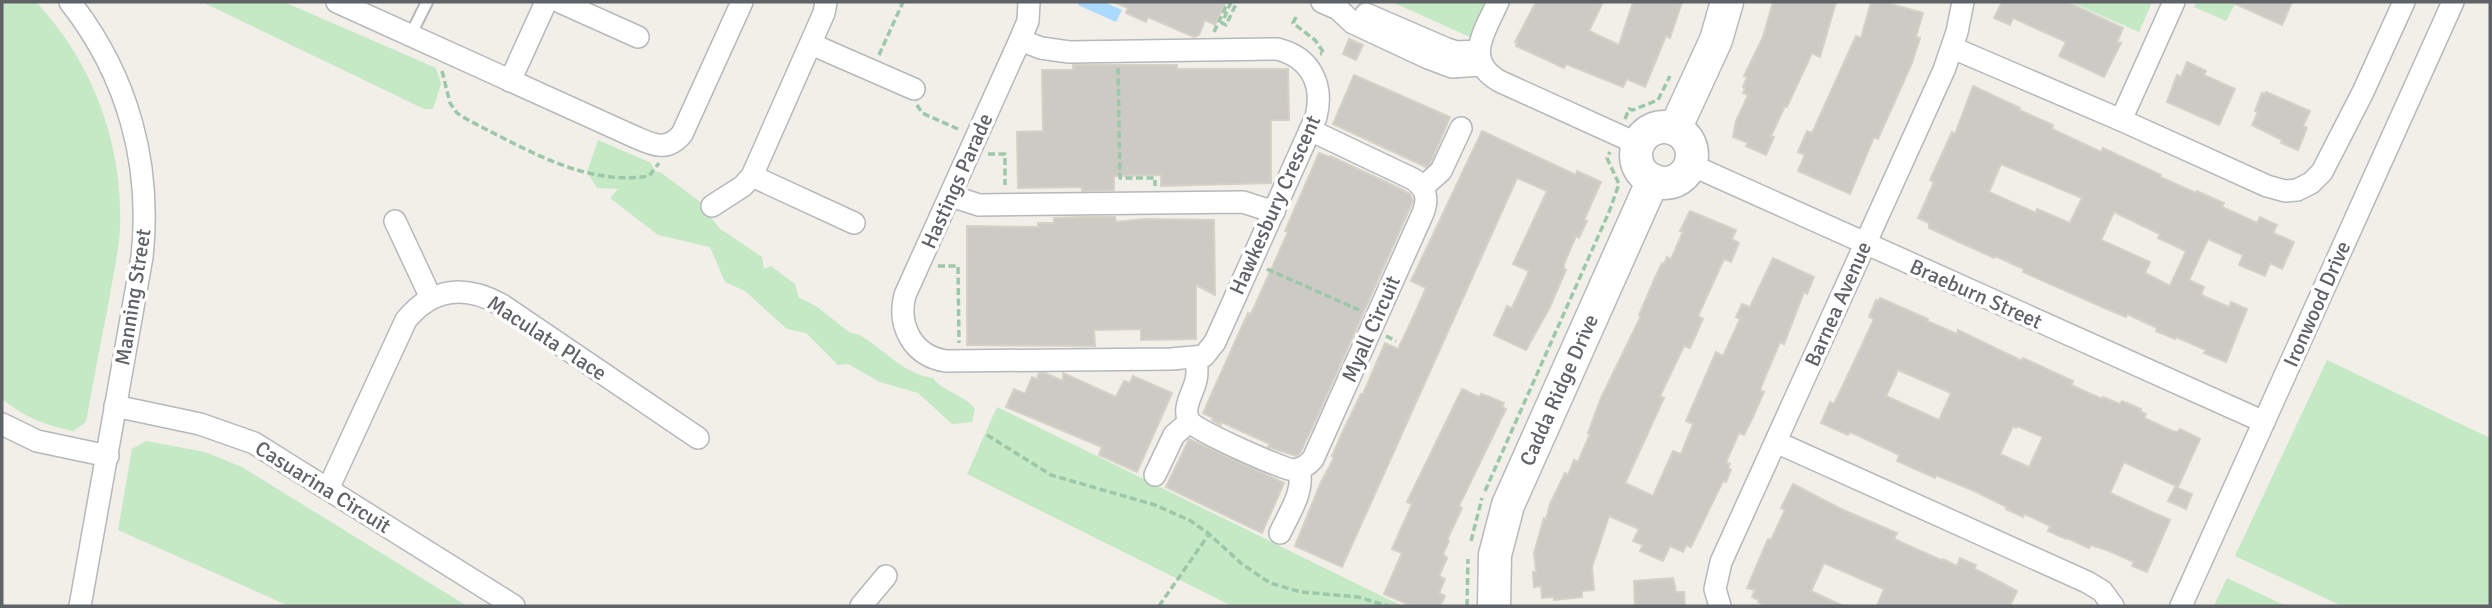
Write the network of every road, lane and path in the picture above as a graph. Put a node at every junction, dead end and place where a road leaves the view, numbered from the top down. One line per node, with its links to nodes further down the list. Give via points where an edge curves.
1 (70, 2): 60 (street, Manning Street, via 99,43 125,97 144,184 142,257)
2 (337, 2): 19 (street)
3 (427, 2): 19 (lane)
4 (546, 2): 31 (street)
5 (560, 2): 20 (street)
6 (742, 2): 31 (street, via 682,134 669,145 653,145)
7 (826, 2): 23 (street)
8 (903, 2): 29 (path)
9 (1029, 2): 21 (street, Hastings Parade)
10 (1232, 2): 10 (path, via 1226,25 1222,23); 22 (path)
11 (1497, 2): 26 (street, via 1483,34)
12 (1727, 2): 37 (street, via 1716,40)
13 (1963, 2): 24 (street, Barnea Avenue)
14 (2174, 2): 34 (street)
15 (2404, 2): 34 (street, via 2346,129 2322,172 2302,188 2285,191 2267,186)
16 (2453, 2): 61 (street, Ironwood Drive)
17 (1330, 5): 26 (street, via 1358,10 1447,49)
18 (1296, 17): 25 (path, via 1293,23 1324,53)
19 (410, 36): 31 (street)
20 (638, 37)
21 (1020, 40): 38 (street, Hawkesbury Crescent, via 1058,51 1283,51 1304,62 1317,83 1319,103); 47 (street, Hastings Parade)
22 (1210, 41)
23 (811, 44): 32 (street); 43 (street)
24 (1953, 48): 34 (street); 53 (street, Barnea Avenue)
25 (1317, 54)
26 (1480, 58): 39 (street, via 1499,81)
27 (1118, 59): 46 (path, via 1119,178 1155,178)
28 (440, 63): 41 (path, via 457,113 551,162 585,173 628,178 649,176)
29 (876, 63)
30 (1671, 74): 33 (path, via 1658,100)
31 (510, 81)
32 (914, 93): 36 (path, via 920,111)
33 (1629, 109)
34 (2121, 120)
35 (1461, 128): 45 (street, via 1441,171)
36 (958, 129)
37 (1675, 129): 39 (street, via 1654,129); 42 (street, via 1687,140)
38 (1310, 130): 45 (street); 50 (street, Hawkesbury Crescent)
39 (1638, 144): 44 (street, via 1640,169)
40 (986, 154): 48 (path, via 1005,154)
41 (661, 158)
42 (1689, 164): 44 (street, via 1675,180); 53 (street, Braeburn Street)
43 (752, 177): 49 (street); 52 (street)
44 (1653, 180): 79 (street, Cadda Ridge Drive, via 1508,505 1495,555)
45 (1423, 187): 68 (street, Myall Circuit, via 1427,197 1423,213 1313,459)
46 (1155, 191)
47 (951, 196): 48 (street, via 979,205); 59 (street, Hastings Parade, via 903,306 910,338 928,355 952,362)
48 (1005, 204): 50 (street, via 1243,202)
49 (712, 206)
50 (1274, 212): 59 (street, Hawkesbury Crescent, via 1215,342 1208,354)
51 (395, 222): 56 (street)
52 (854, 223)
53 (1865, 244): 61 (street, Braeburn Street); 66 (street, Barnea Avenue)
54 (931, 266): 58 (path, via 958,266)
55 (1264, 267): 57 (path)
56 (431, 298): 65 (street, Maculata Place, via 463,292 496,302); 70 (street, via 398,334)
57 (1369, 315)
58 (959, 348)
59 (1196, 359): 63 (street, via 1197,377 1187,408)
60 (115, 406): 67 (street, Manning Street); 70 (street, Casuarina Circuit, via 235,435)
61 (2263, 422): 82 (street, Ironwood Drive)
62 (2, 424): 67 (street, via 37,441)
63 (1191, 424): 68 (street, via 1287,469); 69 (street, via 1174,435)
64 (987, 435): 72 (path, via 1051,475 1154,505)
65 (698, 438)
66 (1776, 442): 80 (street, Barnea Avenue, via 1718,571 1715,589); 81 (street, via 2087,582 2102,591)
67 (107, 456): 74 (street, Manning Street)
68 (1299, 469): 71 (street, via 1299,493)
69 (1155, 475)
70 (328, 489): 75 (street, Casuarina Circuit)
71 (1280, 533)
72 (1209, 534): 77 (path); 78 (path, via 1270,583)
73 (886, 576): 76 (street)
74 (80, 606)
75 (514, 606)
76 (861, 606)
77 (1159, 606)
78 (1388, 606)
79 (1494, 606)
80 (1720, 606)
81 (2113, 606)
82 (2181, 606)

